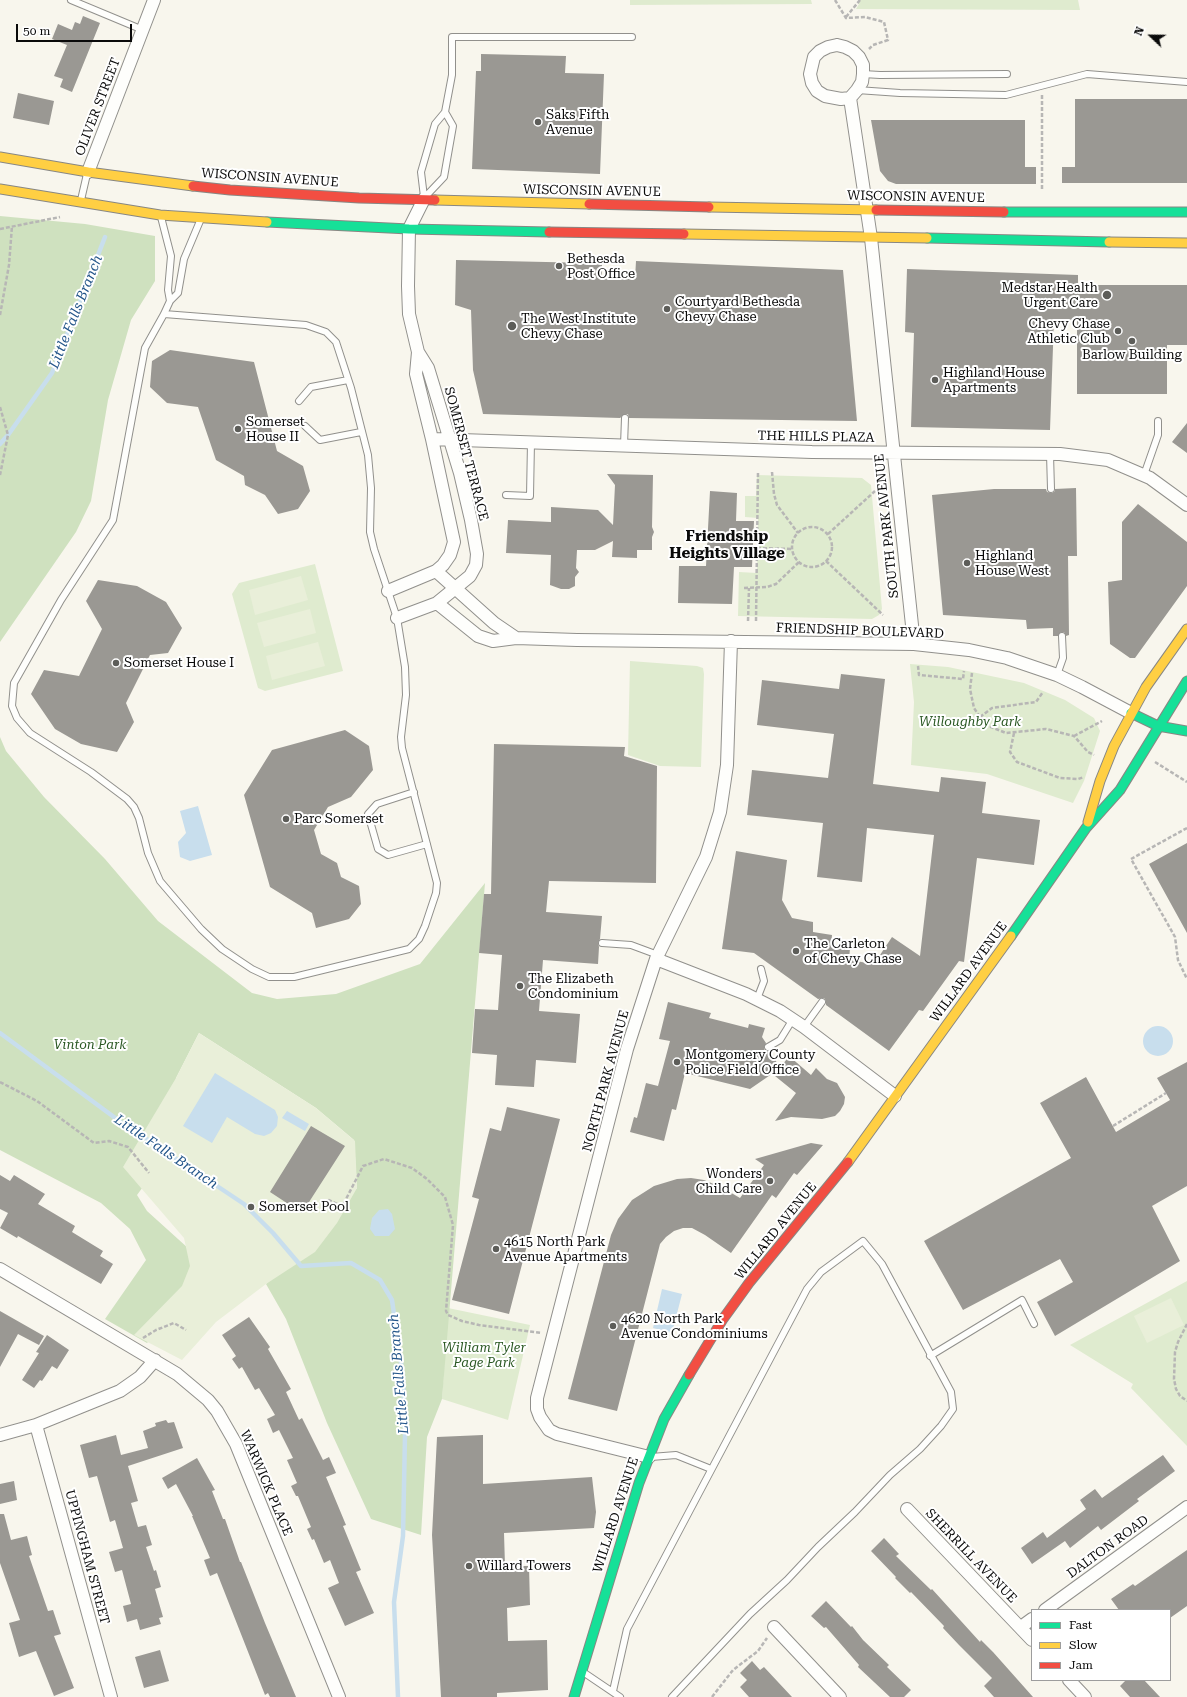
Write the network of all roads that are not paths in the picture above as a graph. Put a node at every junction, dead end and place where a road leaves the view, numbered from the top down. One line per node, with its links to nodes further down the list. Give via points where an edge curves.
1 (71, 0): 3 (lane)
2 (154, 0): 3 (street, OLIVER STREET)
3 (143, 30): 11 (street, OLIVER STREET)
4 (632, 37): 9 (lane, via 452,37 452,75)
5 (863, 74): 6 (lane); 8 (street, via 862,82); 8 (street, via 859,57 845,46 832,46 814,57 810,74 817,90 833,99)
6 (1007, 74)
7 (1187, 82): 8 (lane, via 1087,74 1006,95)
8 (853, 94): 15 (street, SOUTH PARK AVENUE)
9 (445, 112): 13 (lane, via 435,124 422,172); 13 (lane, via 454,126 444,177)
10 (0, 157): 11 (main road, WISCONSIN AVENUE)
11 (88, 172): 13 (main road, WISCONSIN AVENUE, via 230,190 359,198); 14 (lane, OLIVER STREET)
12 (0, 189): 14 (main road)
13 (424, 199): 15 (main road, WISCONSIN AVENUE); 19 (street, SOMERSET TERRACE)
14 (80, 204): 17 (main road)
15 (866, 209): 16 (main road, WISCONSIN AVENUE, via 1061,213); 20 (street, SOUTH PARK AVENUE)
16 (1187, 212)
17 (160, 215): 18 (main road); 22 (lane, via 171,256 168,290)
18 (201, 219): 19 (main road); 22 (lane, via 184,259 178,293)
19 (409, 229): 20 (main road); 24 (street, SOMERSET TERRACE, via 409,314)
20 (871, 238): 21 (main road); 35 (street, SOUTH PARK AVENUE)
21 (1187, 243)
22 (170, 300): 23 (lane)
23 (164, 314): 25 (lane, via 318,328 336,342); 58 (lane, via 145,348 113,520 61,600 14,683 12,706 17,718 30,734 127,798 139,818 148,853 160,881 201,929 222,949 269,977 294,977 409,949 419,939 436,893 436,878)
24 (418, 352): 31 (street, SOMERSET TERRACE, via 416,374); 32 (street, SOMERSET TERRACE, via 428,368)
25 (348, 380): 26 (lane, via 311,387); 30 (lane)
26 (299, 401)
27 (625, 418): 34 (lane)
28 (1158, 421): 37 (lane, via 1158,435)
29 (305, 426): 30 (lane, via 320,440)
30 (361, 432): 43 (lane, via 368,455 371,488 370,532)
31 (432, 439): 32 (street, THE HILLS PLAZA); 41 (street, SOMERSET TERRACE, via 454,542 444,565)
32 (448, 439): 33 (street, THE HILLS PLAZA); 42 (street, SOMERSET TERRACE, via 472,520 477,554 470,576)
33 (531, 442): 34 (street, THE HILLS PLAZA); 39 (lane, via 530,496)
34 (624, 445): 35 (street, THE HILLS PLAZA)
35 (893, 453): 36 (street, THE HILLS PLAZA); 50 (street, SOUTH PARK AVENUE)
36 (1050, 454): 37 (street, THE HILLS PLAZA, via 1108,460); 38 (lane)
37 (1144, 475): 40 (street, THE HILLS PLAZA)
38 (1051, 489)
39 (506, 495)
40 (1187, 504)
41 (436, 571): 42 (street); 43 (street, SOMERSET TERRACE)
42 (455, 588): 44 (street, SOMERSET TERRACE); 48 (street, via 494,623)
43 (388, 591): 45 (lane)
44 (437, 602): 45 (street, SOMERSET TERRACE); 48 (street, FRIENDSHIP BOULEVARD, via 478,636 493,641)
45 (397, 618): 56 (lane, via 406,695 402,748)
46 (1187, 630): 53 (main road, WILLARD AVENUE, via 1146,687)
47 (1062, 636): 51 (lane, via 1063,658)
48 (516, 638): 49 (street, FRIENDSHIP BOULEVARD)
49 (730, 641): 50 (street, FRIENDSHIP BOULEVARD); 60 (street, NORTH PARK AVENUE, via 727,765 720,812 706,857)
50 (914, 644): 51 (street, FRIENDSHIP BOULEVARD, via 988,654)
51 (1056, 675): 53 (street, FRIENDSHIP BOULEVARD)
52 (1187, 681): 54 (main road, WILLARD AVENUE)
53 (1131, 713): 54 (main road, FRIENDSHIP BOULEVARD); 57 (main road, WILLARD AVENUE, via 1100,781)
54 (1158, 726): 55 (main road, FRIENDSHIP BOULEVARD); 57 (main road, WILLARD AVENUE, via 1120,790)
55 (1187, 731)
56 (414, 792): 58 (lane); 58 (lane, via 377,804 368,814 378,849 388,855)
57 (1086, 828): 67 (main road, WILLARD AVENUE, via 1045,889)
58 (427, 844)
59 (602, 943): 60 (lane, via 631,945)
60 (657, 957): 62 (street); 74 (street, NORTH PARK AVENUE, via 627,1049 537,1398 537,1409 543,1424 549,1430)
61 (761, 969): 62 (lane, via 764,981)
62 (757, 999): 64 (street)
63 (822, 1002): 65 (lane)
64 (793, 1019): 65 (street); 66 (lane, via 780,1040)
65 (804, 1027): 67 (street)
66 (768, 1047)
67 (895, 1096): 74 (main road, WILLARD AVENUE, via 825,1192 723,1319 672,1403)
68 (0, 1269): 71 (street, WARWICK PLACE)
69 (1034, 1324): 70 (lane, via 1022,1300)
70 (930, 1356): 75 (lane, via 882,1264 863,1241 821,1272 807,1289); 90 (lane, via 950,1392 953,1409 941,1426 750,1614)
71 (155, 1360): 72 (street, via 140,1377 120,1391); 87 (street, WARWICK PLACE, via 177,1374 208,1400 236,1444)
72 (36, 1425): 73 (street); 86 (street, UPPINGHAM STREET)
73 (0, 1435)
74 (648, 1458): 75 (lane, via 676,1455); 83 (main road, WILLARD AVENUE, via 623,1532)
75 (711, 1469): 85 (lane, via 627,1629)
76 (1187, 1508): 78 (street, DALTON ROAD)
77 (907, 1509): 81 (street, SHERRILL AVENUE)
78 (1046, 1609)
79 (1031, 1620): 81 (street)
80 (774, 1628): 91 (street)
81 (1021, 1628): 82 (street, SHERRILL AVENUE)
82 (1031, 1639)
83 (582, 1672): 85 (lane); 88 (main road, WILLARD AVENUE)
84 (1070, 1681): 92 (street)
85 (613, 1692): 89 (lane)
86 (111, 1697)
87 (339, 1697)
88 (574, 1697)
89 (620, 1697)
90 (672, 1697)
91 (840, 1697)
92 (1085, 1697)

